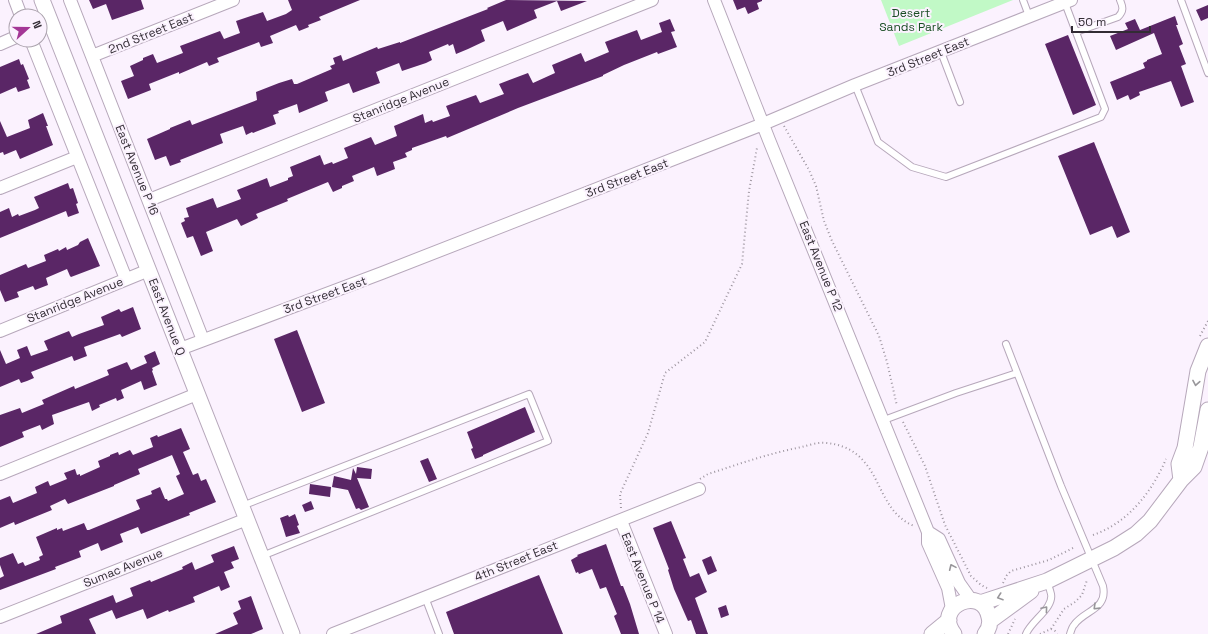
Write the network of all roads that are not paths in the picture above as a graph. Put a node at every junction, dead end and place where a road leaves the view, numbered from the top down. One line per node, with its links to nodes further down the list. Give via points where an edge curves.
1 (42, 0): 22 (street, East Avenue Q)
2 (70, 0): 14 (street, East Avenue P 16)
3 (233, 0): 14 (street, 2nd Street East)
4 (652, 0): 21 (street, Stanridge Avenue)
5 (714, 0): 18 (street, East Avenue P 12)
6 (1023, 0): 10 (lane)
7 (1120, 0): 11 (lane, via 1123,9 1118,17)
8 (1181, 0): 15 (lane)
9 (1068, 1): 10 (street, 3rd Street East); 11 (lane)
10 (1029, 16): 13 (street, 3rd Street East)
11 (1076, 32): 16 (lane, via 1105,109 1101,117 946,177 912,167 878,142)
12 (34, 48): 19 (street)
13 (941, 52): 16 (street, 3rd Street East); 17 (lane)
14 (92, 56): 21 (street, East Avenue P 16)
15 (1208, 73)
16 (855, 86): 18 (street, 3rd Street East)
17 (960, 102)
18 (763, 124): 25 (street, 3rd Street East, via 382,274); 32 (street, East Avenue P 12)
19 (77, 156): 20 (street); 23 (street)
20 (0, 188)
21 (149, 200): 25 (street, East Avenue P 16)
22 (149, 270): 23 (street, Stanridge Avenue); 28 (street, East Avenue Q)
23 (126, 279): 24 (street, Stanridge Avenue)
24 (0, 331)
25 (204, 340): 28 (street, 3rd Street East)
26 (1006, 344): 29 (lane)
27 (1203, 344): 34 (street, one-way to 34, via 1185,448 1179,464)
28 (180, 349): 30 (street, East Avenue Q)
29 (1017, 373): 32 (lane); 40 (lane)
30 (197, 394): 33 (street); 36 (street, East Avenue Q)
31 (1208, 410): 34 (street, via 1201,447 1194,467)
32 (884, 420): 38 (street, East Avenue P 12)
33 (0, 474)
34 (1181, 480): 40 (street, via 1150,521 1136,534)
35 (699, 489): 37 (street, 4th Street East)
36 (244, 512): 39 (street, East Avenue Q); 39 (lane, via 529,394 548,441); 45 (street, Sumac Avenue)
37 (621, 521): 42 (street, 4th Street East); 50 (street, East Avenue P 14)
38 (928, 532): 43 (street, East Avenue P 12, one-way to 38, via 959,583 939,539); 44 (street, East Avenue P 12, via 928,543 948,588)
39 (262, 556): 47 (street, East Avenue Q)
40 (1091, 559): 41 (street); 54 (lane, one-way to 54, via 1104,593 1095,609 1078,620)
41 (1047, 580): 43 (street, one-way to 43); 46 (street); 53 (lane, one-way to 41, via 1028,628 1051,601 1052,595)
42 (425, 597): 48 (street, 4th Street East); 49 (lane)
43 (976, 602): 44 (street, via 961,602); 46 (street, via 986,608 989,614)
44 (951, 614): 51 (street); 52 (street, via 950,626)
45 (0, 617)
46 (988, 630)
47 (292, 634)
48 (333, 634)
49 (440, 634)
50 (666, 634)
51 (932, 634)
52 (954, 634)
53 (1026, 634)
54 (1070, 634)

